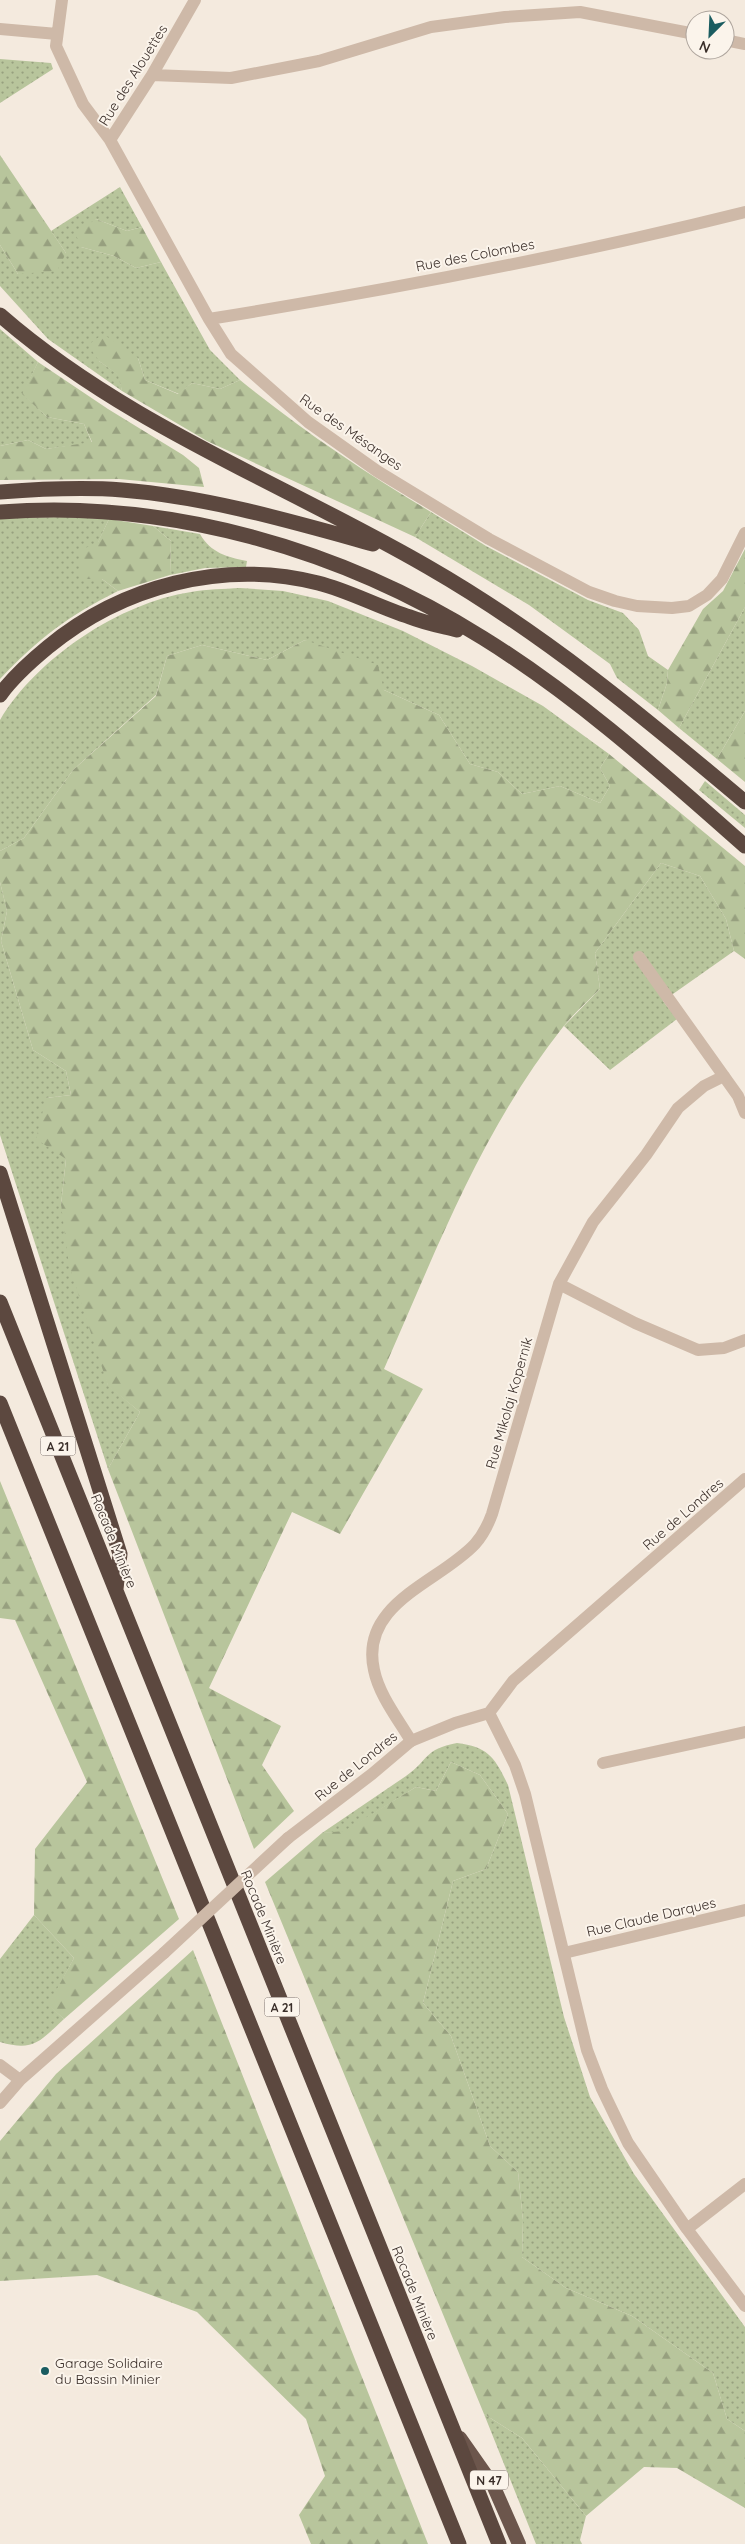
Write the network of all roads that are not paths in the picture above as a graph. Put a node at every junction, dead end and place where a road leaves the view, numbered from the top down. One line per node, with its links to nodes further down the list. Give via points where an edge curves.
1 (62, 0): 5 (street, Rue des Mésanges)
2 (195, 0): 6 (street, Rue des Alouettes)
3 (0, 29): 5 (street)
4 (685, 32): 6 (street, via 580,12 505,17 431,27 319,61 231,78)
5 (57, 34): 7 (street, Rue des Mésanges, via 56,46 83,104)
6 (152, 75): 7 (street, Rue des Alouettes)
7 (110, 140): 10 (street, Rue des Mésanges)
8 (745, 212): 10 (street, Rue des Colombes, via 633,240)
9 (0, 315): 14 (highway, via 47,354 130,409)
10 (209, 318): 13 (street, Rue des Mésanges, via 231,354 308,422 377,470 489,540 589,592 637,606 689,606 707,595 722,579)
11 (0, 492): 14 (highway, via 122,490 201,501 262,513)
12 (0, 512): 15 (highway, via 70,510 118,513 196,524 260,539 320,558 392,588)
13 (745, 533)
14 (403, 552): 17 (highway, via 549,644)
15 (482, 638): 16 (highway, via 410,618 318,583 263,575 188,579 97,612 32,660); 18 (highway, via 563,693 667,777)
16 (0, 695)
17 (745, 802)
18 (745, 846)
19 (639, 958): 20 (street)
20 (724, 1076): 21 (street); 23 (street, Rue Mikolaj Kopernik, via 704,1086 678,1108 593,1222)
21 (745, 1113)
22 (0, 1173): 30 (highway, via 120,1554)
23 (559, 1284): 25 (street, via 635,1323 698,1350 724,1348); 33 (street, Rue Mikolaj Kopernik, via 485,1530 476,1544 458,1559 395,1604 383,1618 376,1635 372,1652 374,1670 380,1687)
24 (0, 1302): 30 (highway, Rocade Minière / A 21)
25 (745, 1340)
26 (0, 1403): 28 (highway, A 21)
27 (0, 1432): 28 (highway)
28 (21, 1457): 44 (highway, A 21)
29 (745, 1480): 31 (street, Rue de Londres, via 513,1681)
30 (116, 1590): 43 (highway, Rocade Minière / A 21)
31 (489, 1714): 33 (street, Rue de Londres, via 455,1723); 36 (street, via 525,1794)
32 (745, 1732): 34 (street)
33 (411, 1741): 38 (street, Rue de Londres, bridge, via 288,1838)
34 (603, 1763)
35 (745, 1910): 36 (street, Rue Claude Darques)
36 (564, 1953): 41 (street, via 587,2050 602,2089 628,2143)
37 (0, 2065): 38 (street)
38 (20, 2080): 39 (street, Rue de Londres)
39 (0, 2103)
40 (745, 2184): 41 (street)
41 (687, 2228): 42 (street)
42 (745, 2306)
43 (450, 2422): 45 (highway, Rocade Minière / A 21); 46 (highway, N 47, via 493,2485)
44 (459, 2544)
45 (498, 2544)
46 (519, 2544)

